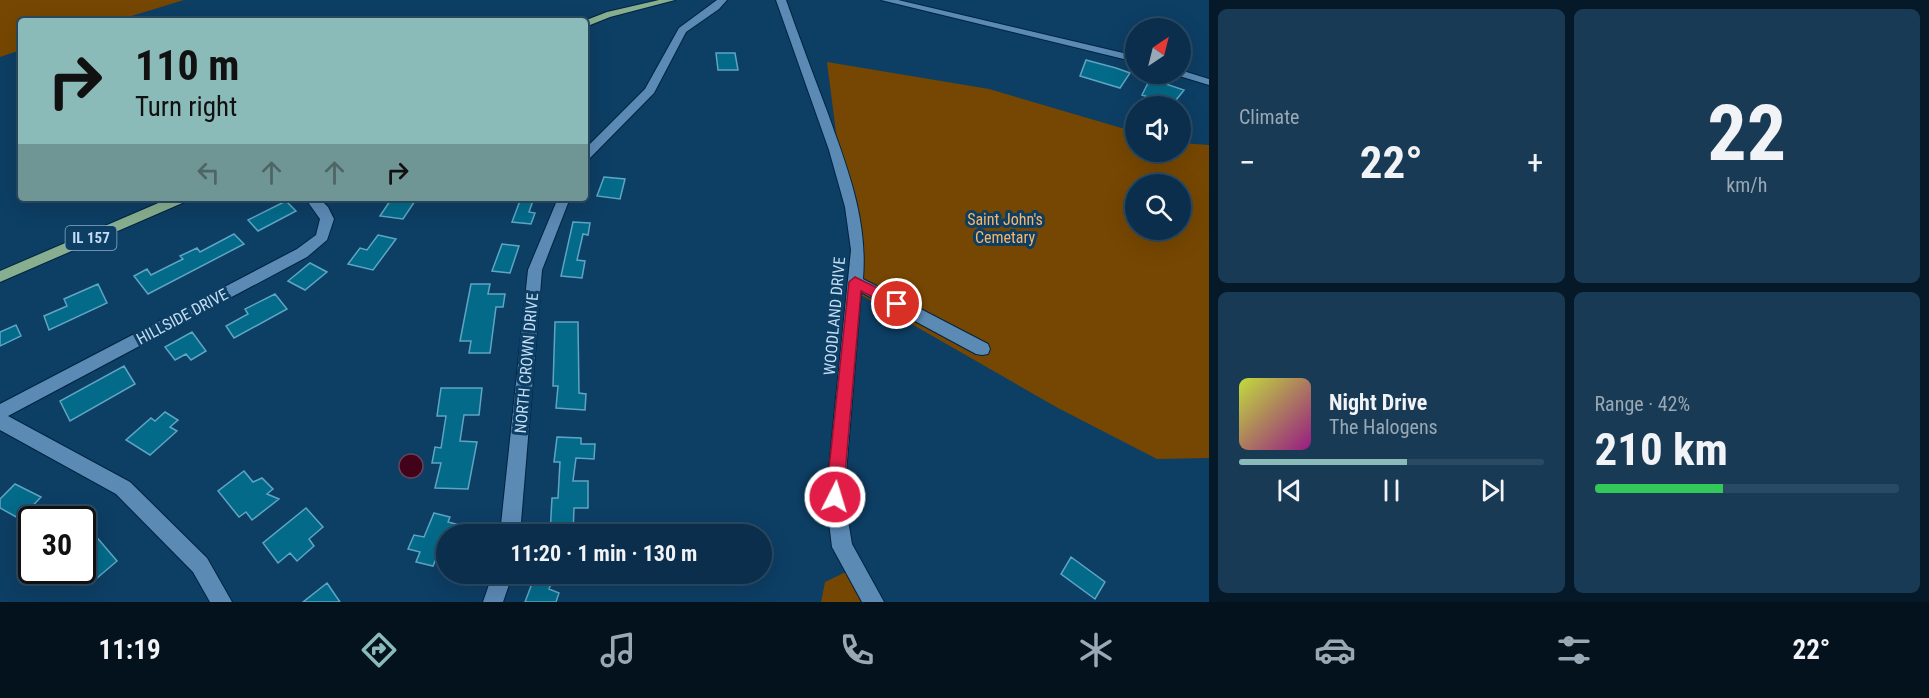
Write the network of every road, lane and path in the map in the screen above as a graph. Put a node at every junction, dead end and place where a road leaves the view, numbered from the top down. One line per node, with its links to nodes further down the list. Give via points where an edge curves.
1 (626, 0): 8 (main road)
2 (644, 0): 7 (main road)
3 (670, 0): 7 (main road)
4 (722, 0): 13 (street, via 682,30 650,91)
5 (781, 0): 18 (street, WOODLAND DRIVE, via 852,207 858,250)
6 (886, 0): 10 (street)
7 (600, 17): 9 (main road)
8 (586, 18)
9 (588, 23)
10 (1125, 56)
11 (1191, 76): 12 (street)
12 (1209, 82)
13 (588, 153)
14 (175, 201): 17 (main road, IL 157)
15 (314, 201): 20 (street, HILLSIDE DRIVE, via 327,219 322,237 302,253)
16 (563, 201): 22 (street, NORTH CROWN DRIVE, via 535,270)
17 (0, 277)
18 (855, 282): 19 (street); 26 (street, WOODLAND DRIVE, via 835,497 842,547)
19 (982, 349)
20 (0, 412)
21 (0, 421): 24 (street, via 123,488 200,565)
22 (511, 524)
23 (499, 584): 25 (street)
24 (222, 602)
25 (493, 602)
26 (874, 602)

